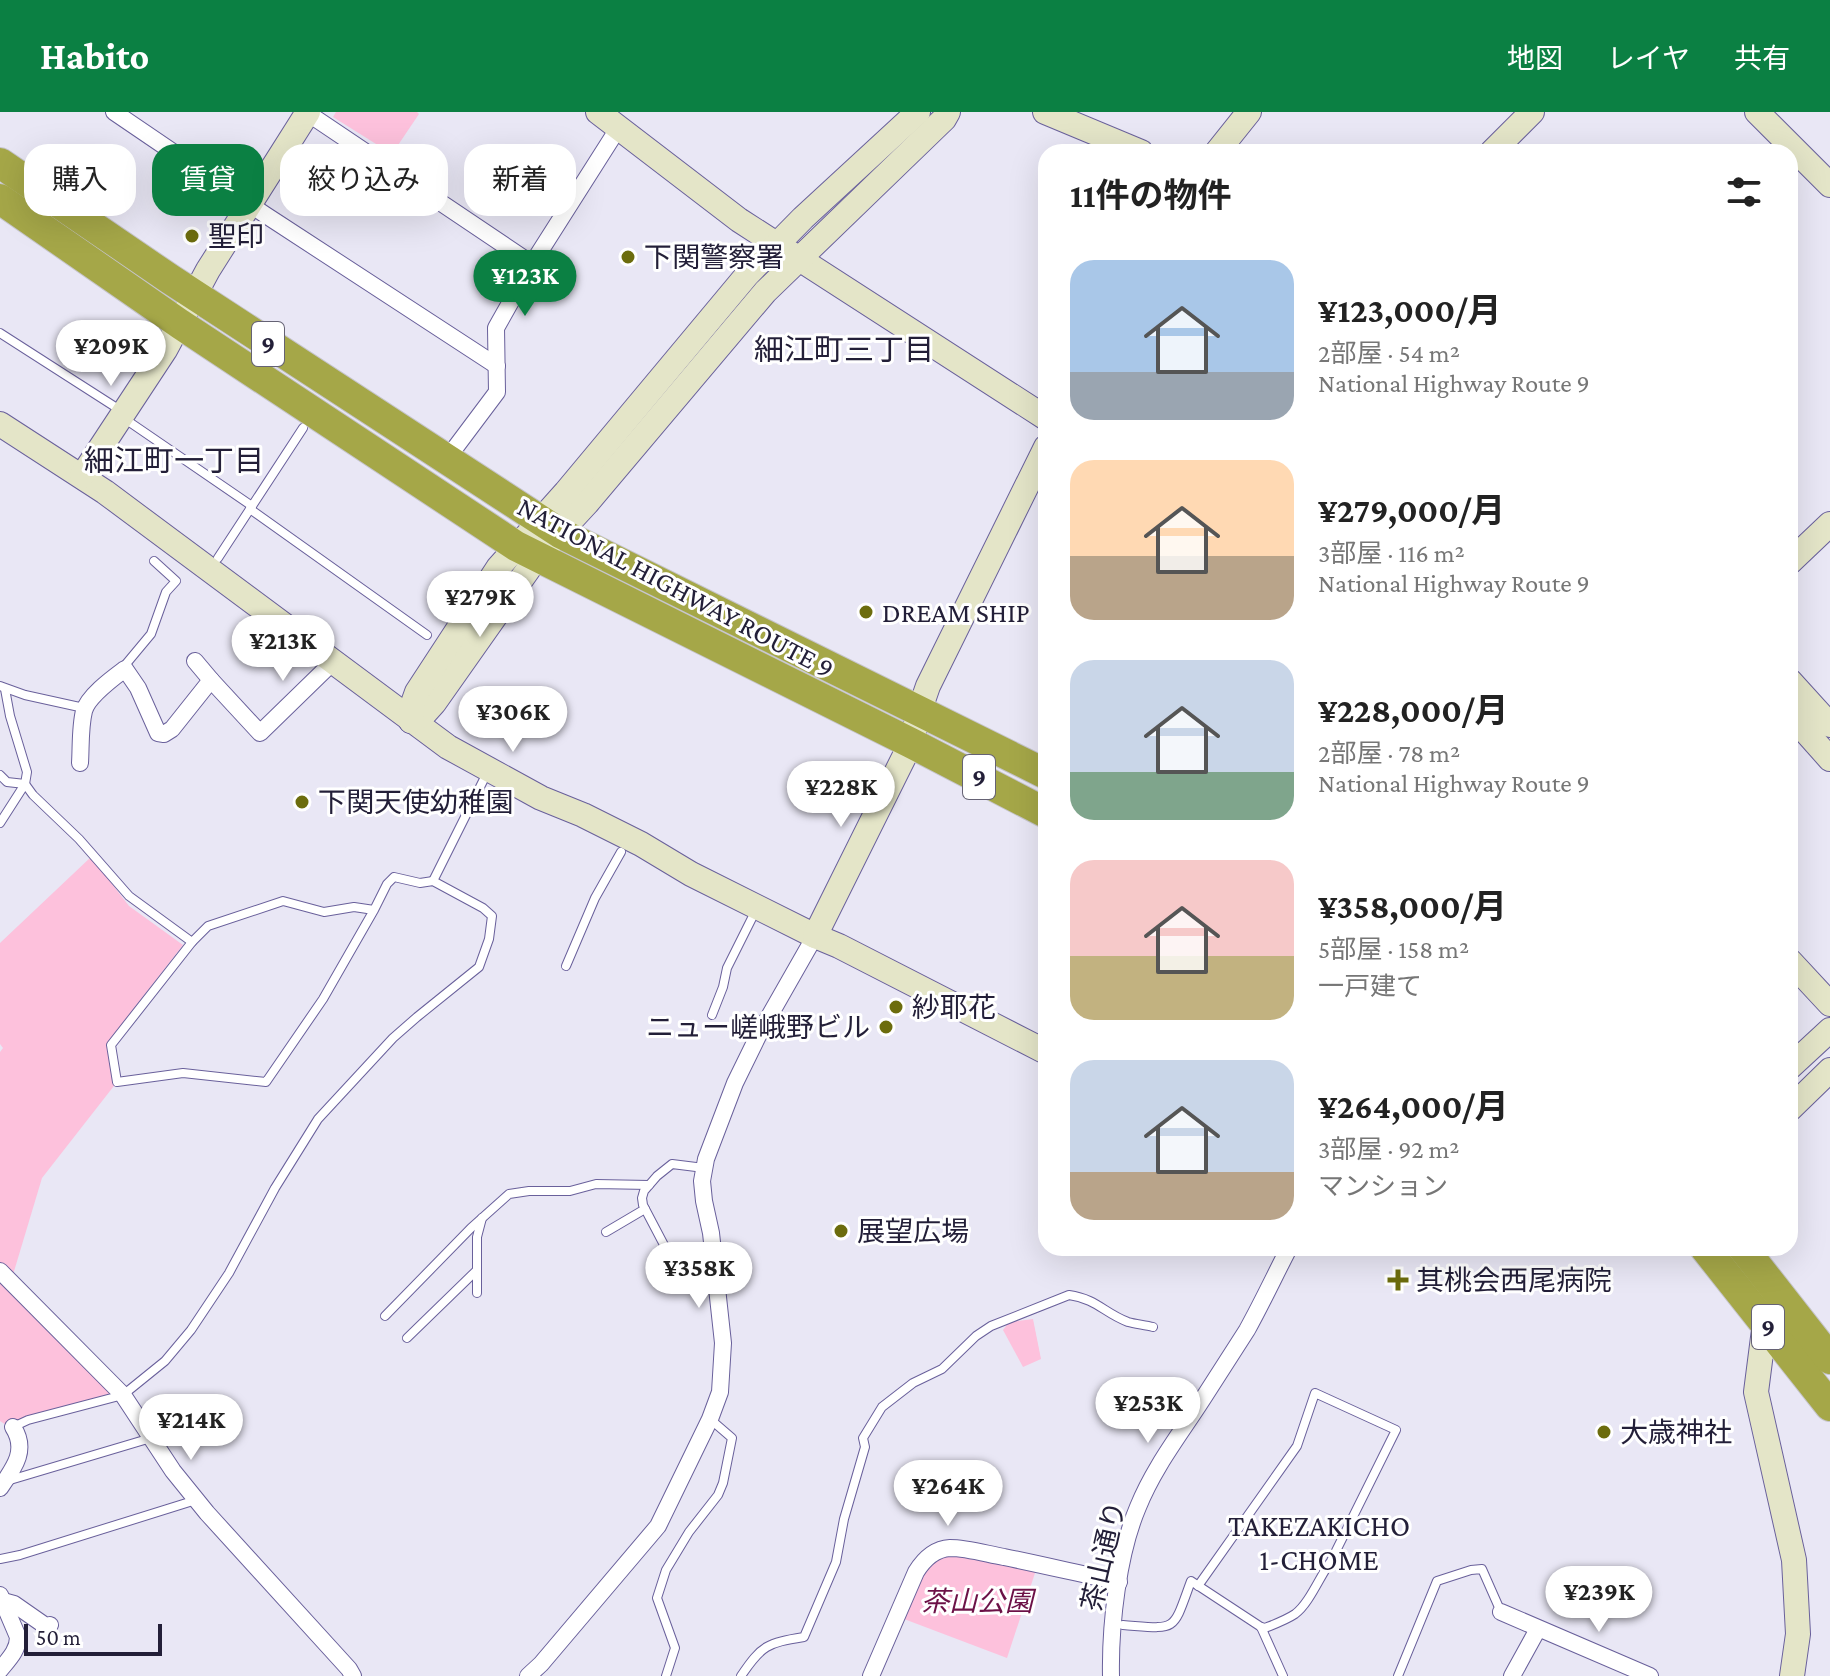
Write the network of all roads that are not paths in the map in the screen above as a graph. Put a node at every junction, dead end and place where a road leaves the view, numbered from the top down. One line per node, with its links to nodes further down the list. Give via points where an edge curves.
1 (114, 112): 11 (street)
2 (307, 112): 18 (street); 25 (street)
3 (598, 112): 10 (street)
4 (918, 112): 23 (street)
5 (948, 112): 24 (street)
6 (1045, 112): 12 (street)
7 (1249, 112): 13 (street)
8 (1532, 112): 14 (street)
9 (1757, 112): 15 (street)
10 (619, 127): 23 (street); 25 (street)
11 (161, 144)
12 (1122, 144)
13 (1223, 144)
14 (1500, 144)
15 (1789, 144)
16 (1798, 153): 19 (street)
17 (0, 163): 26 (highway, NATIONAL HIGHWAY ROUTE 9 / 9)
18 (264, 181)
19 (1830, 185)
20 (0, 199): 27 (highway, NATIONAL HIGHWAY ROUTE 9 / 9)
21 (264, 213): 29 (street)
22 (242, 216): 26 (street)
23 (776, 244): 24 (street); 39 (street, via 566,492)
24 (798, 259): 30 (street); 39 (street)
25 (532, 264): 29 (street, via 496,328)
26 (195, 295): 27 (street); 34 (highway, NATIONAL HIGHWAY ROUTE 9 / 9)
27 (180, 324): 31 (street); 40 (highway, NATIONAL HIGHWAY ROUTE 9 / 9)
28 (0, 333): 31 (lane)
29 (497, 366): 34 (street, via 497,392)
30 (1038, 413)
31 (123, 414): 36 (street); 37 (lane)
32 (0, 424): 36 (street)
33 (303, 428): 37 (lane)
34 (446, 460): 39 (highway, NATIONAL HIGHWAY ROUTE 9 / 9)
35 (1038, 463): 52 (street)
36 (82, 476): 46 (street)
37 (251, 508): 42 (lane); 44 (lane)
38 (1830, 524): 41 (street)
39 (549, 527): 40 (street); 52 (highway, NATIONAL HIGHWAY ROUTE 9 / 9)
40 (527, 552): 53 (street, via 498,568 417,692); 56 (highway, NATIONAL HIGHWAY ROUTE 9 / 9)
41 (1798, 554)
42 (218, 558)
43 (154, 561): 47 (lane, via 176,581 166,592 151,634)
44 (427, 635)
45 (195, 661): 48 (street)
46 (334, 661): 48 (street, via 260,733); 53 (street)
47 (125, 669): 48 (street, via 158,733 164,734); 51 (street)
48 (211, 680)
49 (3, 687): 51 (lane); 62 (lane, via 27,772)
50 (1798, 690): 55 (street)
51 (84, 708): 58 (street)
52 (919, 712): 56 (street); 60 (highway, NATIONAL HIGHWAY ROUTE 9 / 9)
53 (411, 721): 59 (street)
54 (1798, 723): 57 (street)
55 (1830, 725)
56 (911, 743): 63 (highway, NATIONAL HIGHWAY ROUTE 9 / 9); 69 (street)
57 (1830, 759)
58 (80, 763)
59 (490, 768): 66 (lane); 69 (street)
60 (1038, 770)
61 (0, 775): 62 (lane, via 7,782)
62 (25, 784): 64 (lane); 70 (lane, via 129,896)
63 (1038, 809)
64 (0, 823)
65 (621, 852): 71 (lane)
66 (433, 881): 67 (lane, via 394,877); 97 (lane, via 492,916 479,967 393,1038 318,1119 191,1330 165,1361)
67 (374, 910): 70 (lane, via 324,912 283,901 208,926); 70 (lane, via 323,999 266,1082 183,1073 117,1082 111,1045)
68 (752, 918): 74 (lane, via 727,968)
69 (815, 936): 76 (street); 80 (street, via 735,1083)
70 (192, 942)
71 (566, 966)
72 (1798, 970): 73 (street)
73 (1830, 1004)
74 (712, 1015)
75 (1830, 1030): 77 (street)
76 (1038, 1048)
77 (1798, 1060)
78 (1830, 1070): 79 (street)
79 (1798, 1101)
80 (704, 1168): 81 (lane, via 668,1165); 99 (street, via 723,1343 720,1392)
81 (649, 1185): 82 (lane, via 642,1198); 83 (lane, via 596,1184 509,1194)
82 (645, 1209): 84 (lane); 88 (lane)
83 (483, 1216): 90 (lane); 92 (lane)
84 (606, 1232)
85 (1285, 1256): 105 (street, 茶山通り, via 1248,1328 1152,1478 1132,1524)
86 (1711, 1256): 93 (highway, 9)
87 (1749, 1256): 96 (highway, 9)
88 (674, 1264)
89 (0, 1271): 97 (street)
90 (476, 1271): 91 (lane); 95 (lane)
91 (477, 1293)
92 (385, 1316)
93 (1765, 1322): 98 (highway, 9); 124 (street, via 1756,1392 1794,1560 1798,1634)
94 (1153, 1327): 118 (lane, via 1128,1322 1094,1302 1069,1295 991,1326 942,1369 882,1407 863,1438 836,1562 804,1637 764,1648)
95 (407, 1338)
96 (1830, 1359)
97 (123, 1395): 100 (lane); 101 (street)
98 (1830, 1406)
99 (710, 1419): 116 (street, via 658,1526); 117 (lane, via 732,1438 718,1495 666,1570 657,1598 675,1648)
100 (13, 1427): 102 (street, via 20,1442 18,1458)
101 (151, 1438): 102 (lane); 103 (street)
102 (2, 1485)
103 (196, 1500): 104 (lane); 115 (street)
104 (0, 1559)
105 (1119, 1582): 119 (street, via 978,1552 948,1548 931,1554 916,1572); 120 (street, 茶山通り)
106 (1198, 1586): 110 (lane, via 1191,1581 1177,1621 1166,1628); 111 (lane); 111 (lane, via 1297,1446 1315,1393 1396,1430 1304,1605 1294,1615)
107 (1, 1598): 109 (street); 113 (street, via 18,1645)
108 (1501, 1612): 112 (street); 122 (lane, via 1482,1569 1437,1581)
109 (50, 1625)
110 (1123, 1625)
111 (1261, 1627): 121 (lane)
112 (1538, 1629): 114 (street); 123 (street)
113 (0, 1670)
114 (1647, 1675)
115 (353, 1676)
116 (528, 1676)
117 (666, 1676)
118 (741, 1676)
119 (871, 1676)
120 (1111, 1676)
121 (1283, 1676)
122 (1398, 1676)
123 (1512, 1676)
124 (1792, 1676)

